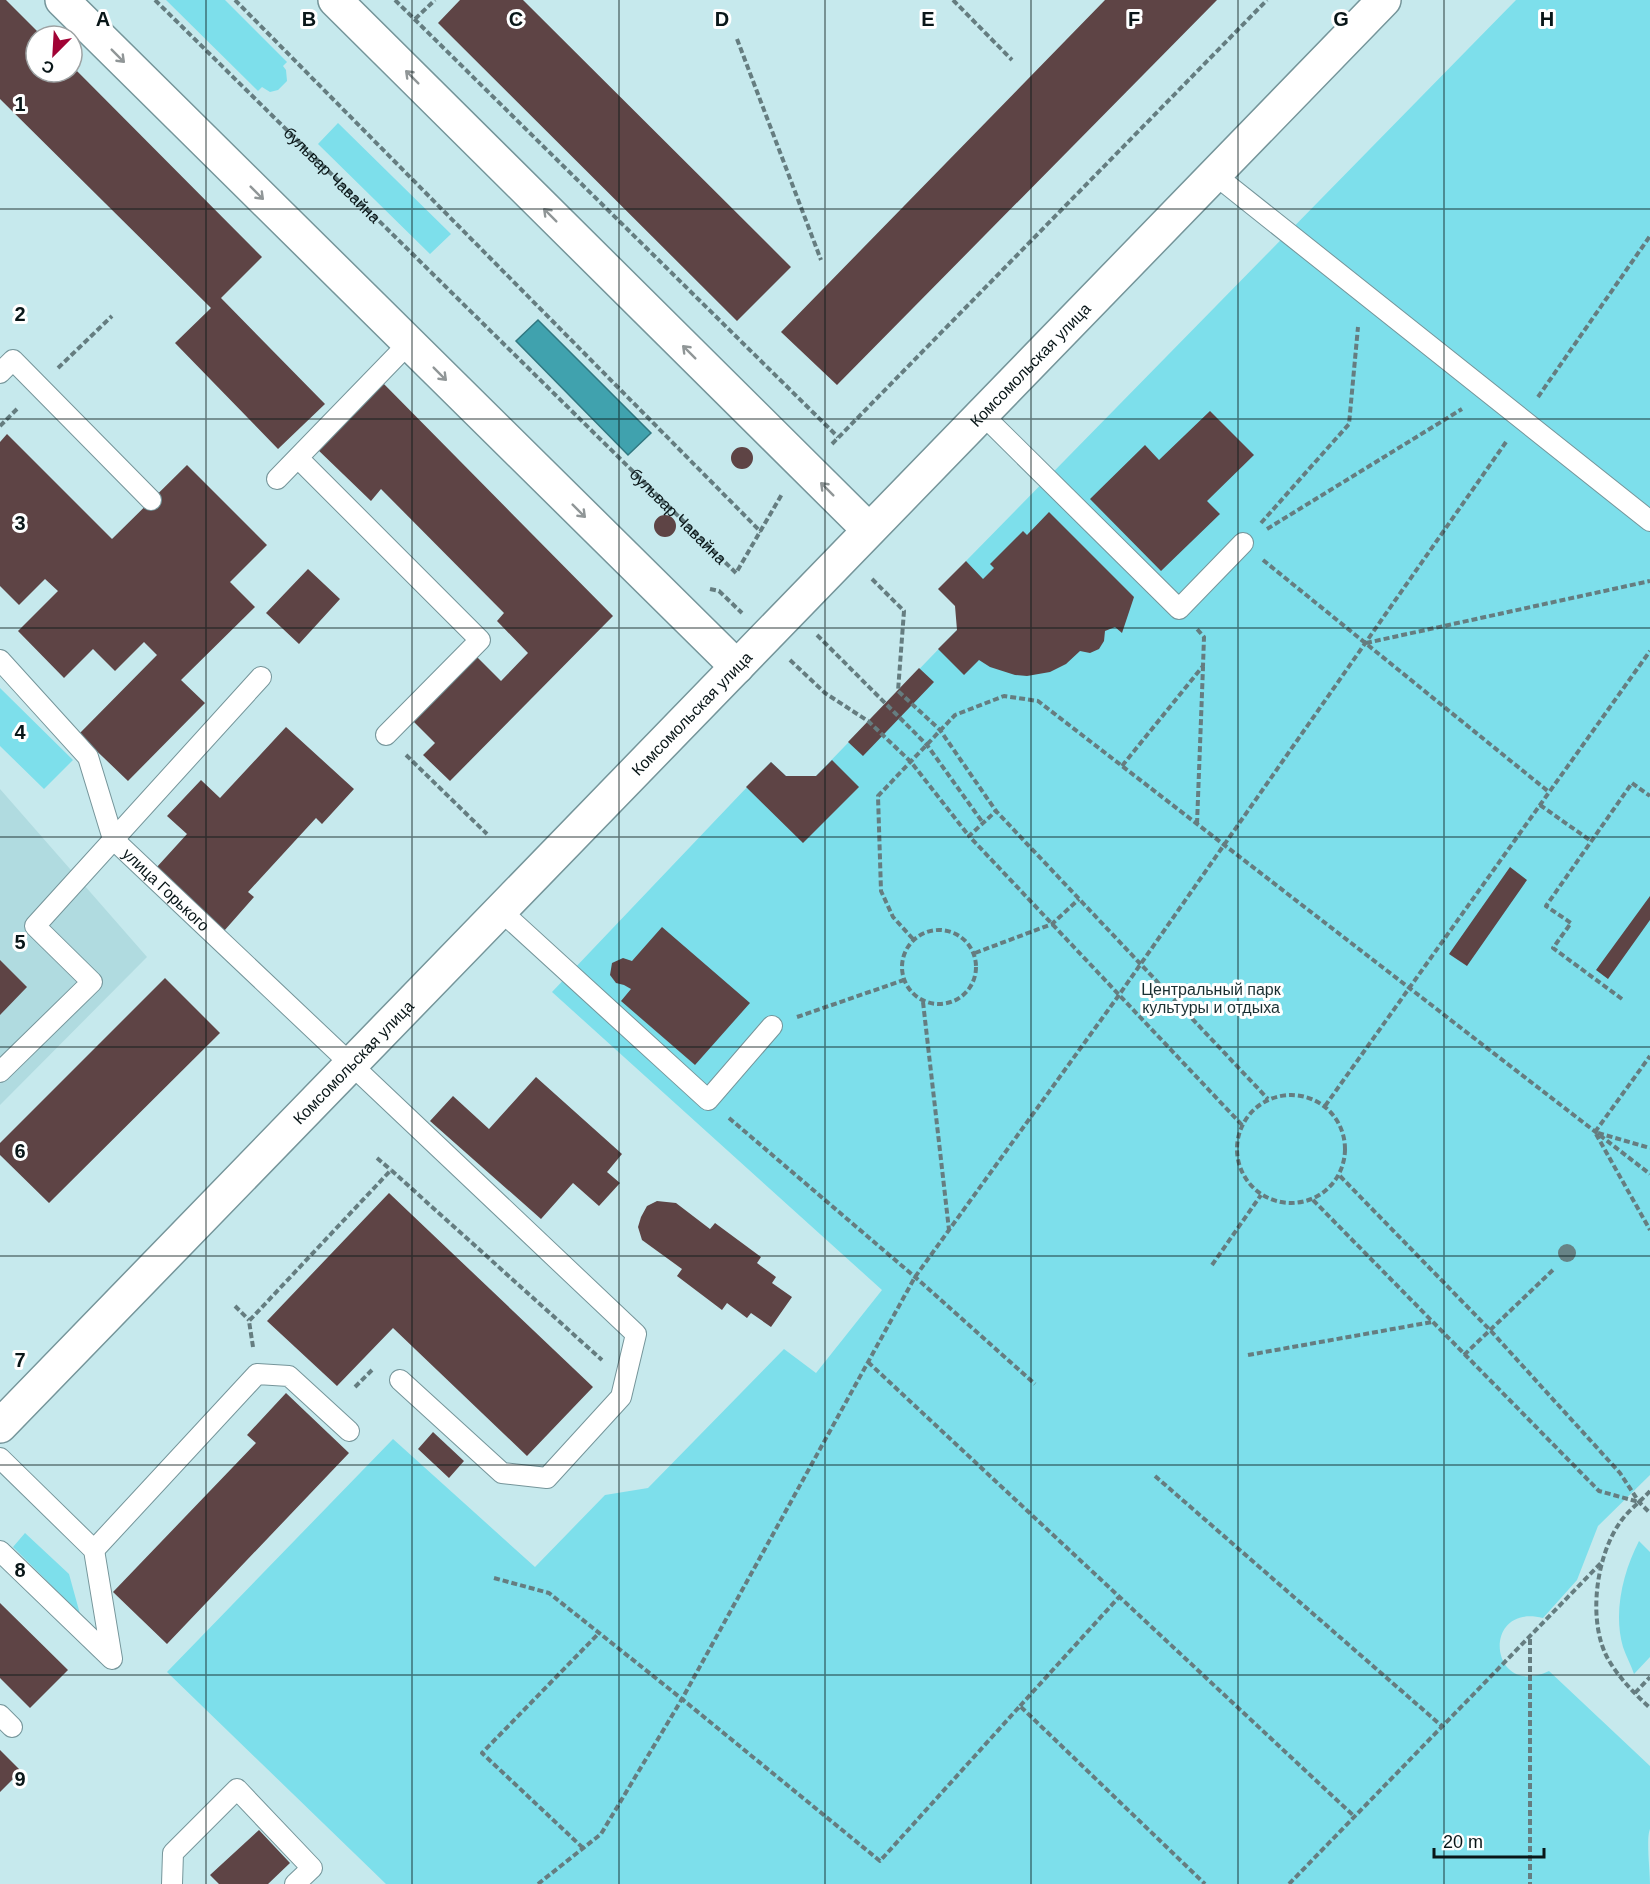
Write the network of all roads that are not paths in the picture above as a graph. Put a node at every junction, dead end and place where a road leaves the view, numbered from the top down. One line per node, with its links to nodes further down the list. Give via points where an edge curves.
1 (62, 0): 5 (main road, one-way to 5)
2 (335, 0): 12 (main road, one-way to 2)
3 (1384, 0): 4 (main road, Комсомольская улица)
4 (1214, 174): 7 (main road, Комсомольская улица); 11 (lane)
5 (409, 343): 8 (lane); 15 (main road, one-way to 15)
6 (6, 366): 10 (lane)
7 (982, 414): 12 (main road, Комсомольская улица); 13 (lane, via 1179,609)
8 (298, 458): 9 (lane); 17 (lane, via 480,640)
9 (277, 479)
10 (151, 500)
11 (1650, 521)
12 (869, 530): 15 (main road, Комсомольская улица)
13 (1243, 543)
14 (0, 660): 18 (lane, улица Горького, via 88,757)
15 (737, 667): 19 (main road, Комсомольская улица)
16 (261, 677): 18 (lane)
17 (386, 735)
18 (113, 839): 21 (lane, улица Горького); 22 (lane, via 35,926 92,982)
19 (500, 910): 20 (lane, via 708,1100); 21 (main road, Комсомольская улица)
20 (772, 1026)
21 (350, 1063): 23 (lane, улица Горького, via 636,1334 621,1397 547,1478 502,1473); 24 (main road, Комсомольская улица)
22 (0, 1072)
23 (400, 1380)
24 (0, 1426)
25 (350, 1431): 27 (lane, via 289,1377 257,1374)
26 (0, 1458): 27 (lane)
27 (94, 1550): 28 (lane, via 112,1659)
28 (0, 1551)
29 (172, 1884): 30 (lane, via 173,1853 237,1789 312,1868)
30 (295, 1884)

